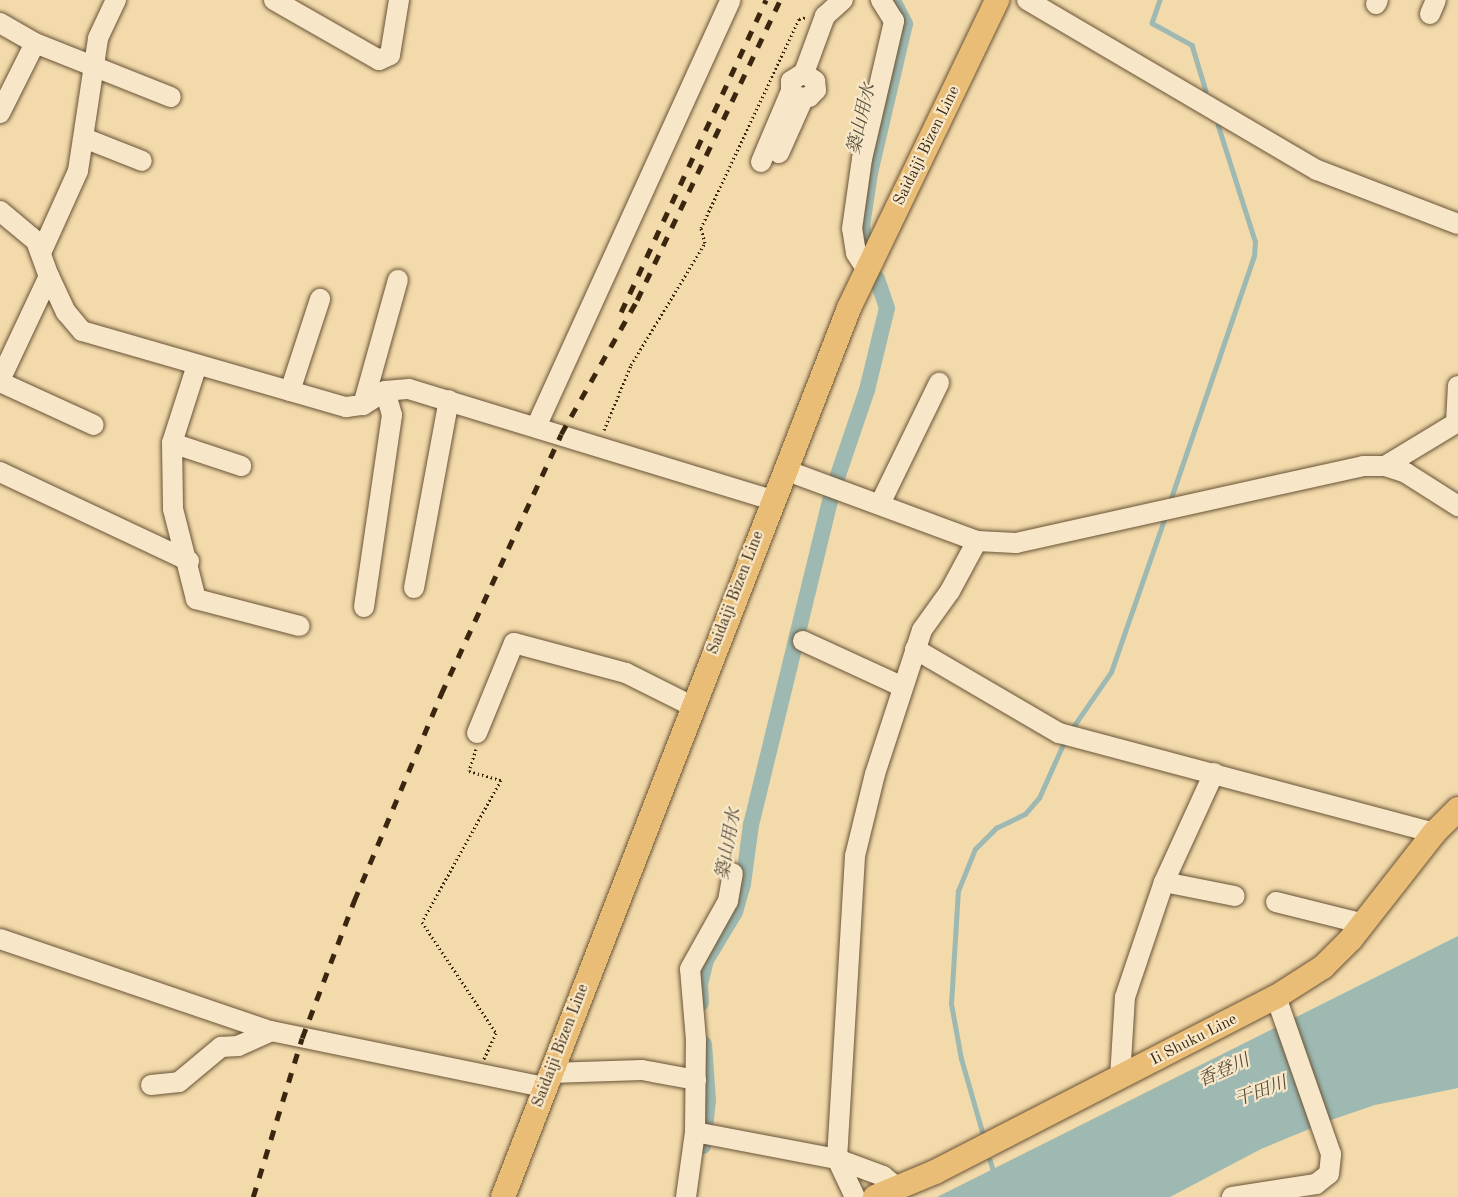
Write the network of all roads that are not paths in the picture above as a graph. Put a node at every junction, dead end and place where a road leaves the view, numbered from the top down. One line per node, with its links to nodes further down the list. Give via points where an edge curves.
1 (116, 0): 11 (street, via 98,38)
2 (274, 0): 3 (street, via 379,60 390,55)
3 (399, 0)
4 (731, 0): 34 (street)
5 (843, 0): 13 (street, via 825,15 804,73 791,81)
6 (881, 0): 21 (street, via 894,21 862,159 852,229 856,253)
7 (997, 0): 21 (main road, Saidaiji Bizen Line)
8 (1027, 0): 19 (street, via 1317,170)
9 (0, 23): 10 (street)
10 (35, 43): 11 (street); 12 (street)
11 (93, 68): 14 (street); 16 (street)
12 (8, 77): 15 (street)
13 (797, 95)
14 (171, 98)
15 (0, 113)
16 (84, 138): 17 (street); 20 (street, via 65,206)
17 (142, 161)
18 (0, 211): 20 (street, via 36,241)
19 (1456, 217)
20 (40, 253): 22 (street)
21 (867, 270): 38 (main road, Saidaiji Bizen Line)
22 (49, 276): 25 (street, via 66,312 82,331); 26 (street)
23 (398, 280): 32 (street)
24 (320, 299): 30 (street)
25 (196, 365): 30 (street); 35 (street)
26 (0, 381): 33 (street)
27 (939, 383): 41 (street)
28 (1458, 386): 37 (street, via 1456,423)
29 (385, 391): 31 (street, via 409,389); 32 (street); 46 (street, via 392,414)
30 (290, 392): 32 (street, via 346,407)
31 (449, 400): 34 (street); 45 (street)
32 (363, 405)
33 (94, 425)
34 (536, 427): 40 (street)
35 (172, 443): 36 (street); 44 (street, via 173,509)
36 (241, 466)
37 (1385, 466): 42 (street, via 1406,473); 43 (street, via 1352,468 1016,543)
38 (785, 471): 40 (main road, Saidaiji Bizen Line); 41 (street)
39 (0, 472): 44 (street)
40 (772, 500): 51 (main road, Saidaiji Bizen Line)
41 (880, 504): 43 (street)
42 (1458, 506)
43 (977, 541): 49 (street, via 950,591 922,630)
44 (189, 561): 47 (street, via 196,599)
45 (414, 588)
46 (364, 607)
47 (300, 626)
48 (803, 641): 50 (street)
49 (915, 649): 50 (street); 53 (street, via 1059,733)
50 (901, 686): 69 (street, via 855,856)
51 (692, 706): 52 (street, via 626,673 514,643); 65 (main road, Saidaiji Bizen Line)
52 (477, 733)
53 (1214, 773): 55 (street); 57 (street)
54 (1458, 809): 55 (main road, Ii Shuku Line)
55 (1434, 833): 60 (main road, Ii Shuku Line)
56 (733, 873): 66 (street, via 728,901 690,969)
57 (1164, 882): 58 (street); 64 (street, via 1125,997)
58 (1235, 896)
59 (1276, 902): 60 (street)
60 (1364, 924): 62 (main road, Ii Shuku Line)
61 (0, 939): 63 (street)
62 (1279, 1006): 64 (main road, Ii Shuku Line); 75 (street, via 1331,1154 1329,1174 1316,1184)
63 (271, 1031): 65 (street, via 477,1074); 67 (street, via 238,1046 221,1047 179,1082)
64 (1120, 1078): 70 (main road, Ii Shuku Line)
65 (547, 1080): 66 (street, via 642,1070); 71 (main road, Saidaiji Bizen Line)
66 (696, 1080): 68 (street)
67 (151, 1085)
68 (702, 1133): 69 (street); 72 (street)
69 (837, 1159): 70 (street, via 883,1176); 73 (street)
70 (898, 1188): 74 (main road, Ii Shuku Line)
71 (503, 1197)
72 (686, 1197)
73 (855, 1197)
74 (875, 1197)
75 (1232, 1197)

